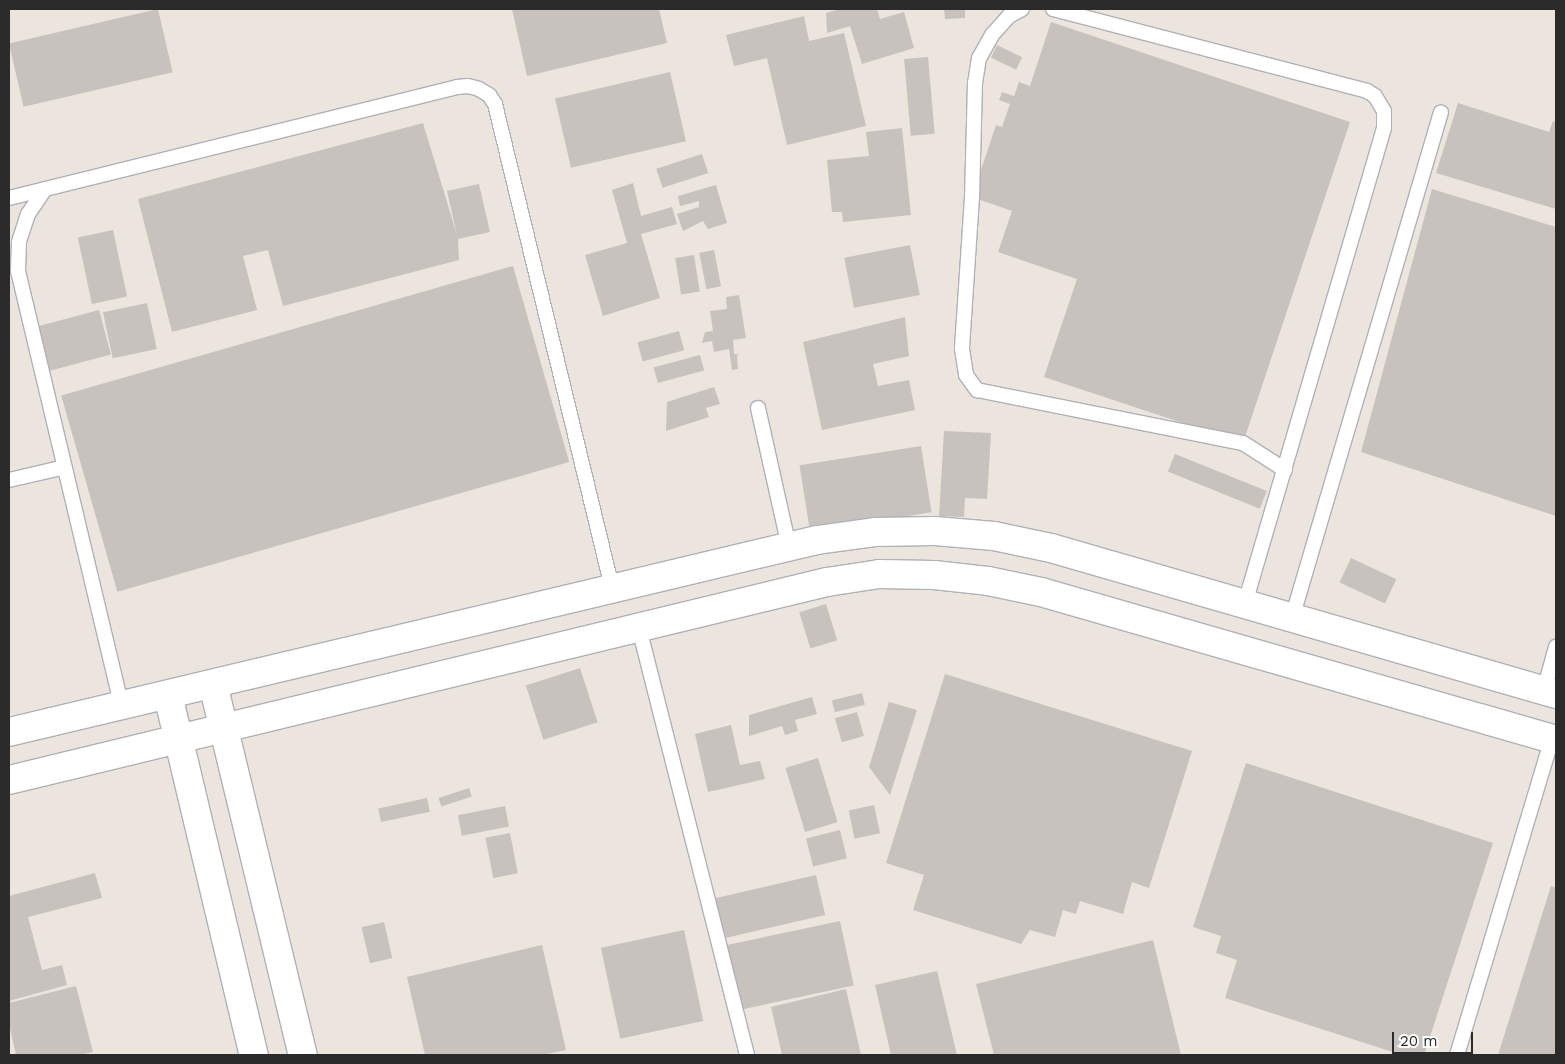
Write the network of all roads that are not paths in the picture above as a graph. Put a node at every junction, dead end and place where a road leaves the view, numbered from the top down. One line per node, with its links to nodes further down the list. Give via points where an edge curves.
1 (1022, 9): 8 (lane, via 1009,16 992,34 979,58 975,83 972,197 962,349 966,375 977,390 1243,443)
2 (1053, 9): 8 (lane, via 1368,91 1381,103 1386,119 1384,128)
3 (1441, 112): 13 (lane)
4 (45, 189): 5 (lane); 7 (lane, via 28,214 22,232 18,271); 11 (lane, via 458,87 479,88 489,95 495,104)
5 (9, 198)
6 (758, 408): 10 (lane)
7 (65, 467): 9 (lane); 19 (lane)
8 (1285, 470): 12 (lane)
9 (9, 480)
10 (789, 547): 11 (street); 12 (street, via 876,532 936,531 994,536 1051,548)
11 (612, 590): 16 (street)
12 (1245, 604): 13 (street)
13 (1292, 618): 17 (street)
14 (639, 628): 20 (street); 23 (street, via 827,582 879,574 934,575 988,581 1041,592); 27 (lane)
15 (1556, 647): 17 (lane)
16 (213, 684): 18 (street); 20 (street)
17 (1550, 692)
18 (168, 695): 19 (street); 22 (street)
19 (122, 706): 21 (street)
20 (225, 727): 22 (street); 26 (street)
21 (9, 732)
22 (179, 738): 24 (street); 25 (street)
23 (1554, 740): 28 (lane)
24 (9, 780)
25 (254, 1055)
26 (303, 1055)
27 (747, 1055)
28 (1456, 1055)

